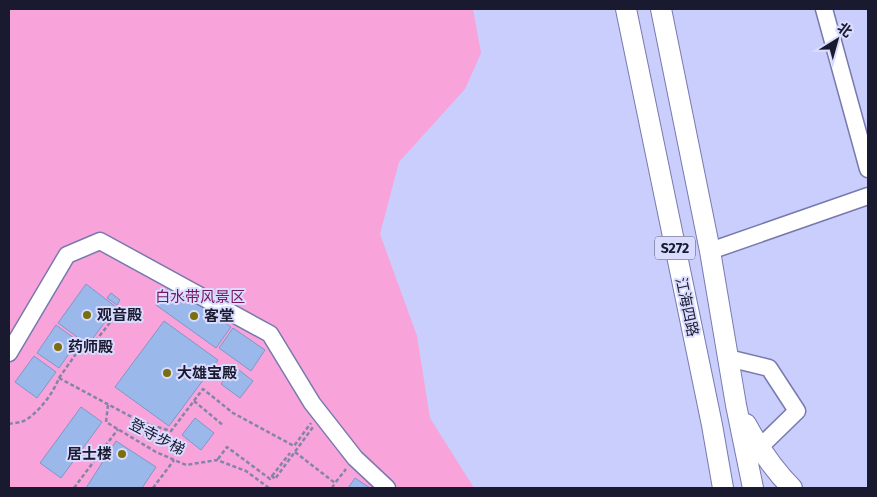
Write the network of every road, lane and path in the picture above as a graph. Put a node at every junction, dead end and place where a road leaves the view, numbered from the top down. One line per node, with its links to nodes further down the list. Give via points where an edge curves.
1 (626, 9): 30 (main road, 江海四路 / S272)
2 (661, 9): 6 (main road, 江海四路 / S272)
3 (824, 9): 4 (street)
4 (868, 169)
5 (868, 196): 6 (street)
6 (710, 251): 9 (main road, 江海四路 / S272)
7 (119, 311): 10 (path, via 87,352 80,348)
8 (9, 352): 20 (street, via 67,255 100,240 270,334 312,404)
9 (728, 358): 13 (main road, 江海四路 / S272); 17 (street, via 769,368 797,411)
10 (59, 378): 12 (path); 14 (path, via 40,408 22,422)
11 (194, 401): 12 (path, via 171,431 141,422); 15 (path); 18 (path, via 203,389 233,413 294,446 312,423 315,425)
12 (108, 405): 16 (path, 登寺步梯, via 106,422)
13 (736, 405): 17 (main road); 31 (main road, 江海四路 / S272)
14 (9, 424)
15 (224, 426)
16 (118, 429): 21 (path, 登寺步梯); 25 (path)
17 (759, 448): 32 (main road)
18 (295, 452): 23 (path, via 275,479); 24 (path)
19 (290, 453): 23 (path)
20 (355, 458): 24 (path); 29 (street)
21 (174, 460): 22 (path, 登寺步梯, via 186,465); 26 (path)
22 (217, 460): 23 (path, via 227,447 270,479); 27 (path, 登寺步梯, via 246,471)
23 (272, 476)
24 (335, 483): 28 (path)
25 (74, 488)
26 (153, 488)
27 (269, 488)
28 (332, 488)
29 (387, 488)
30 (723, 488)
31 (753, 488)
32 (792, 488)

